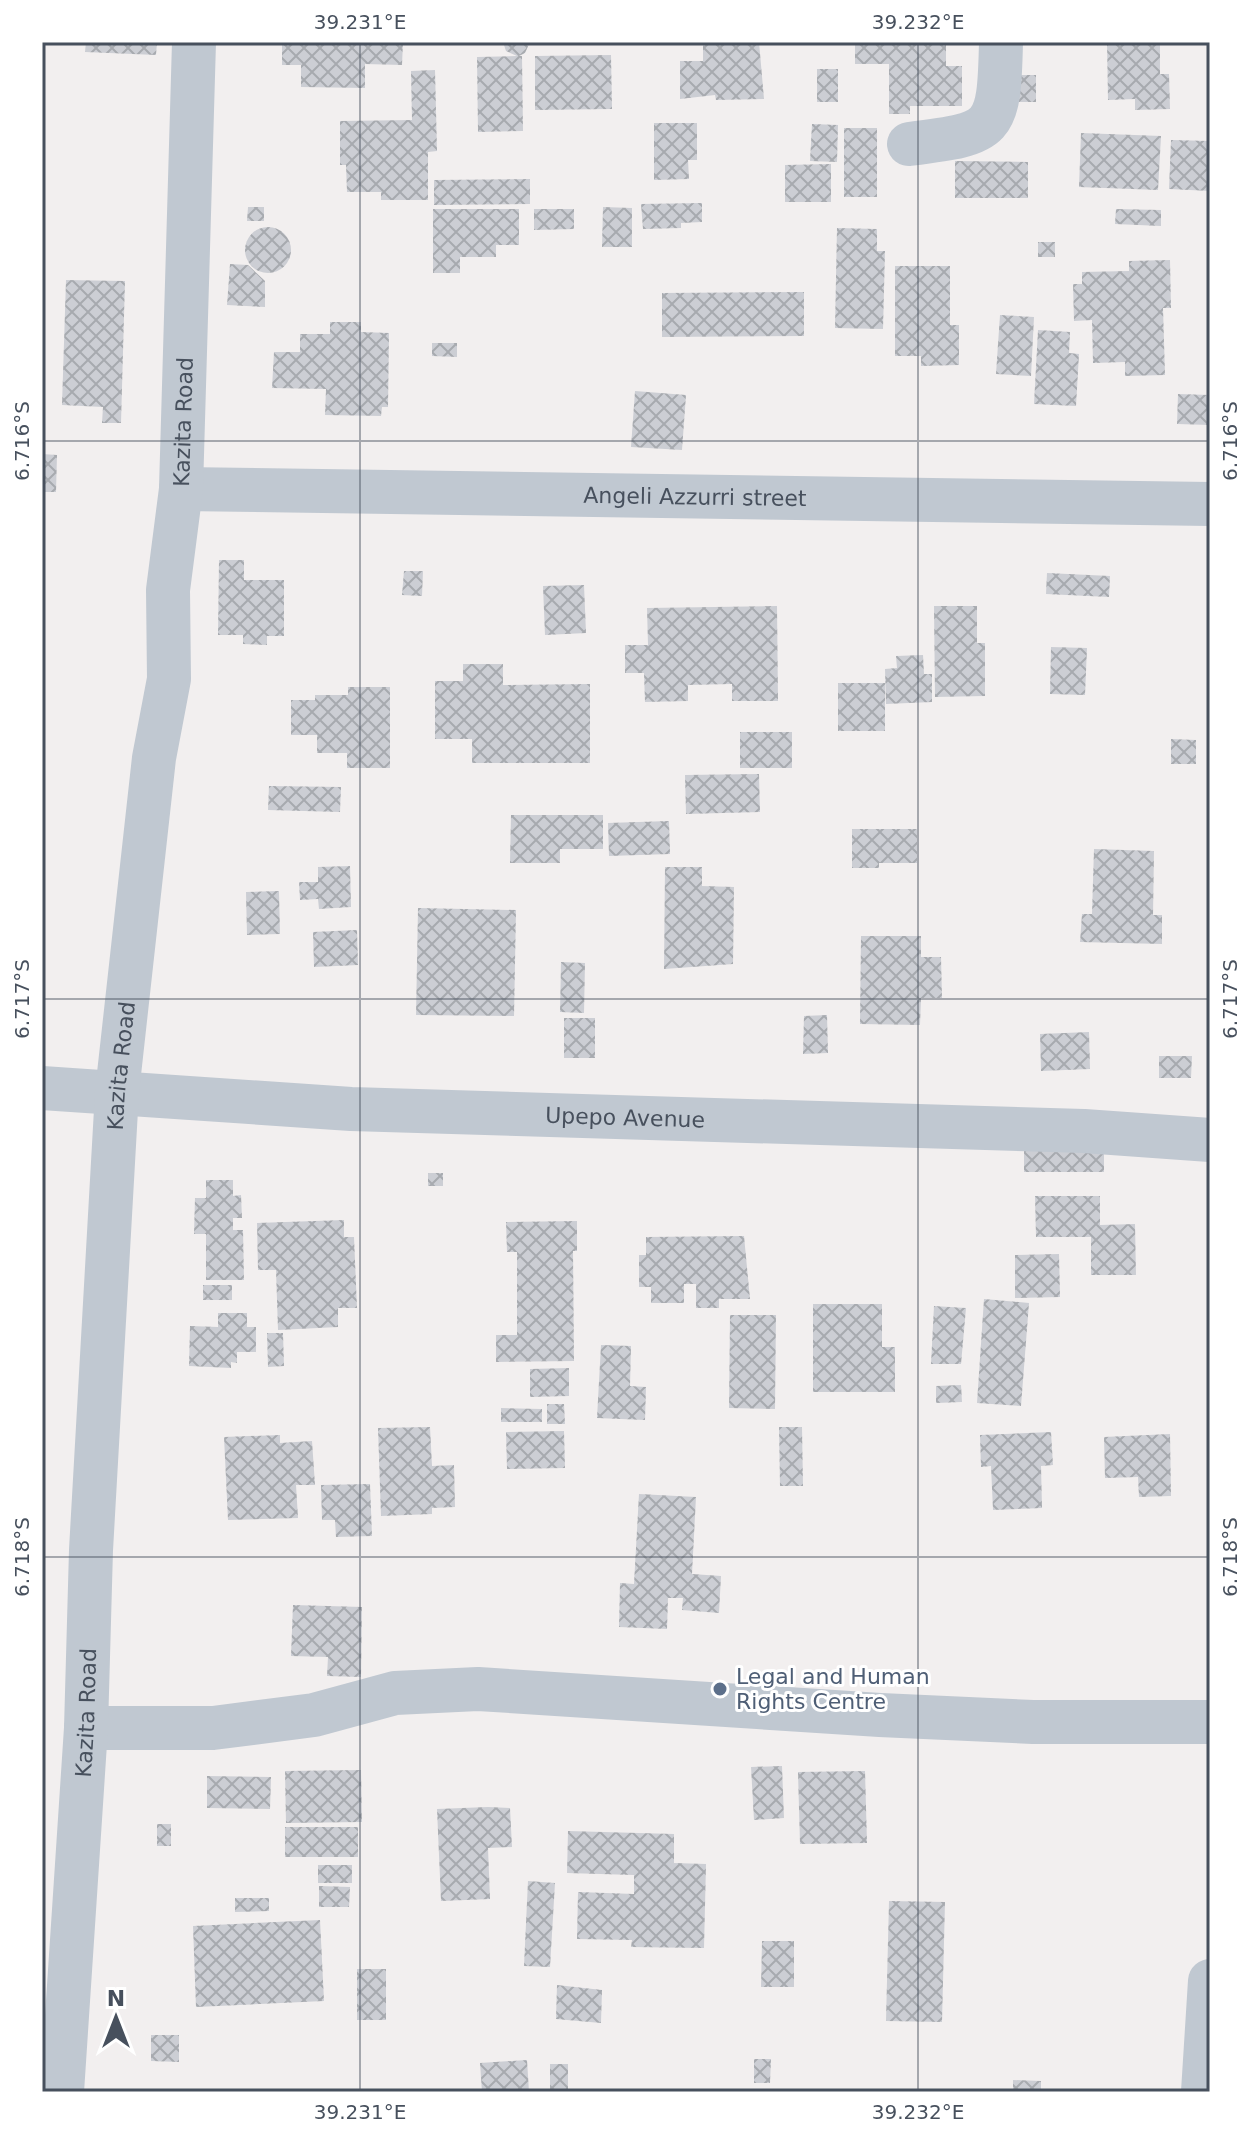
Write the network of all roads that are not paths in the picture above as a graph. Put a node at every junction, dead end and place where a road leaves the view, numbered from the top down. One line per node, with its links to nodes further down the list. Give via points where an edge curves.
1 (194, 42): 4 (street, Kazita Road)
2 (1001, 42): 3 (street, via 1000,87 992,119 970,136)
3 (909, 144)
4 (181, 489): 5 (street, Angeli Azzurri street); 7 (street, Kazita Road, via 168,590 169,679 154,758)
5 (1210, 504)
6 (42, 1088): 7 (street, Upepo Avenue)
7 (117, 1092): 8 (street, Upepo Avenue, via 351,1109 1068,1130); 10 (street, Kazita Road)
8 (1210, 1140)
9 (1210, 1722): 10 (street, via 1033,1722 478,1689 395,1693 314,1715 213,1728)
10 (86, 1728): 12 (street, Kazita Road)
11 (1210, 1981): 13 (street)
12 (62, 2092)
13 (1203, 2092)

